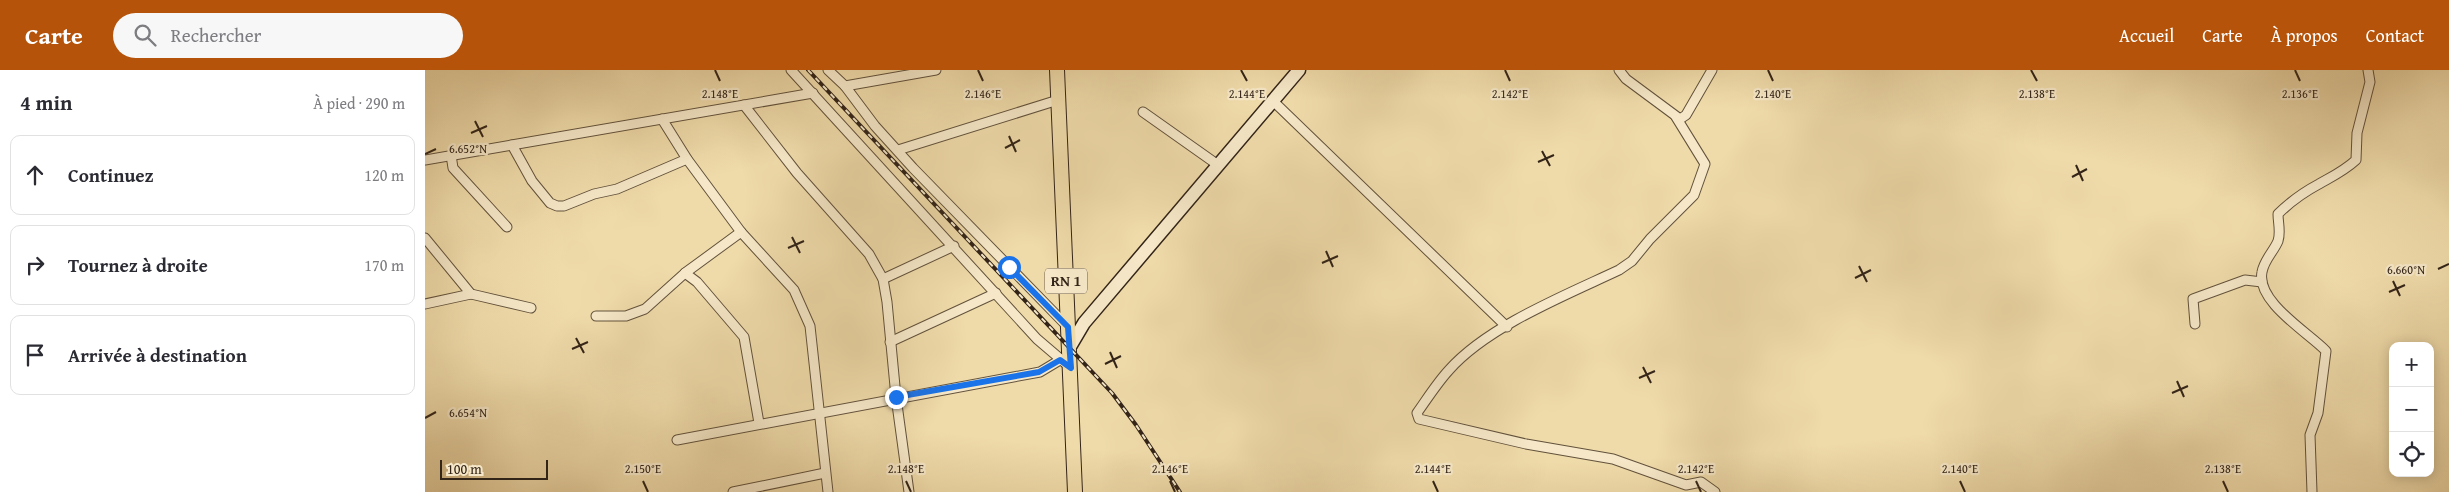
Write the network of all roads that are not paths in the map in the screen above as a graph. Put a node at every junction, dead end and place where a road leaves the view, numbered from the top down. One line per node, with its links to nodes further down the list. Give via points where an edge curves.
1 (791, 70): 12 (street)
2 (829, 70): 11 (street)
3 (905, 70): 10 (street)
4 (936, 70): 10 (street)
5 (1057, 70): 13 (main road, RN 1)
6 (1299, 70): 14 (street)
7 (1619, 70): 17 (street)
8 (1712, 70): 17 (street, via 1686,115)
9 (2368, 70): 31 (street, via 2370,82 2357,133 2355,160 2342,173 2292,201 2277,214 2277,242 2262,272)
10 (896, 77): 11 (street)
11 (845, 86): 20 (street)
12 (813, 93): 15 (street); 28 (street)
13 (1058, 100): 20 (street); 37 (main road, RN 1)
14 (1273, 101): 24 (street); 40 (street)
15 (744, 105): 18 (street); 30 (street, via 797,174 865,249)
16 (1143, 112): 24 (street)
17 (1676, 118): 40 (street, via 1705,164 1694,195 1632,261)
18 (662, 119): 19 (street); 22 (street)
19 (512, 145): 21 (street); 22 (street, via 532,181 550,203 557,206 617,190)
20 (898, 150): 37 (street, via 972,230)
21 (451, 155): 23 (street); 25 (street, via 453,168)
22 (687, 159): 26 (street)
23 (425, 160)
24 (1218, 165): 38 (street)
25 (507, 227)
26 (741, 232): 29 (street); 45 (street, via 801,300 810,326)
27 (425, 238): 33 (street)
28 (954, 246): 30 (street); 32 (street)
29 (685, 273): 36 (street, via 635,315); 46 (street, via 697,282 746,341)
30 (883, 279): 41 (street)
31 (2263, 282): 39 (street, via 2245,280 2193,299); 54 (street, via 2278,308 2326,351 2318,413 2310,435)
32 (996, 293): 41 (street); 43 (street)
33 (471, 294): 34 (street); 35 (street)
34 (425, 304)
35 (531, 308)
36 (596, 316)
37 (1068, 321): 38 (street); 42 (main road, RN 1)
38 (1084, 323): 42 (street)
39 (2195, 324)
40 (1507, 327): 53 (street, via 1485,339 1449,369 1417,416 1525,444 1613,459 1686,485 1701,482)
41 (890, 342): 44 (street)
42 (1071, 345): 43 (main road, RN 1)
43 (1066, 364): 44 (street, via 1039,372); 52 (main road, RN 1)
44 (896, 397): 45 (street); 51 (street)
45 (819, 412): 46 (street); 48 (street)
46 (759, 423): 47 (street)
47 (677, 440)
48 (825, 473): 49 (street); 50 (street)
49 (733, 492)
50 (828, 492)
51 (909, 492)
52 (1075, 492)
53 (1715, 492)
54 (2312, 492)

